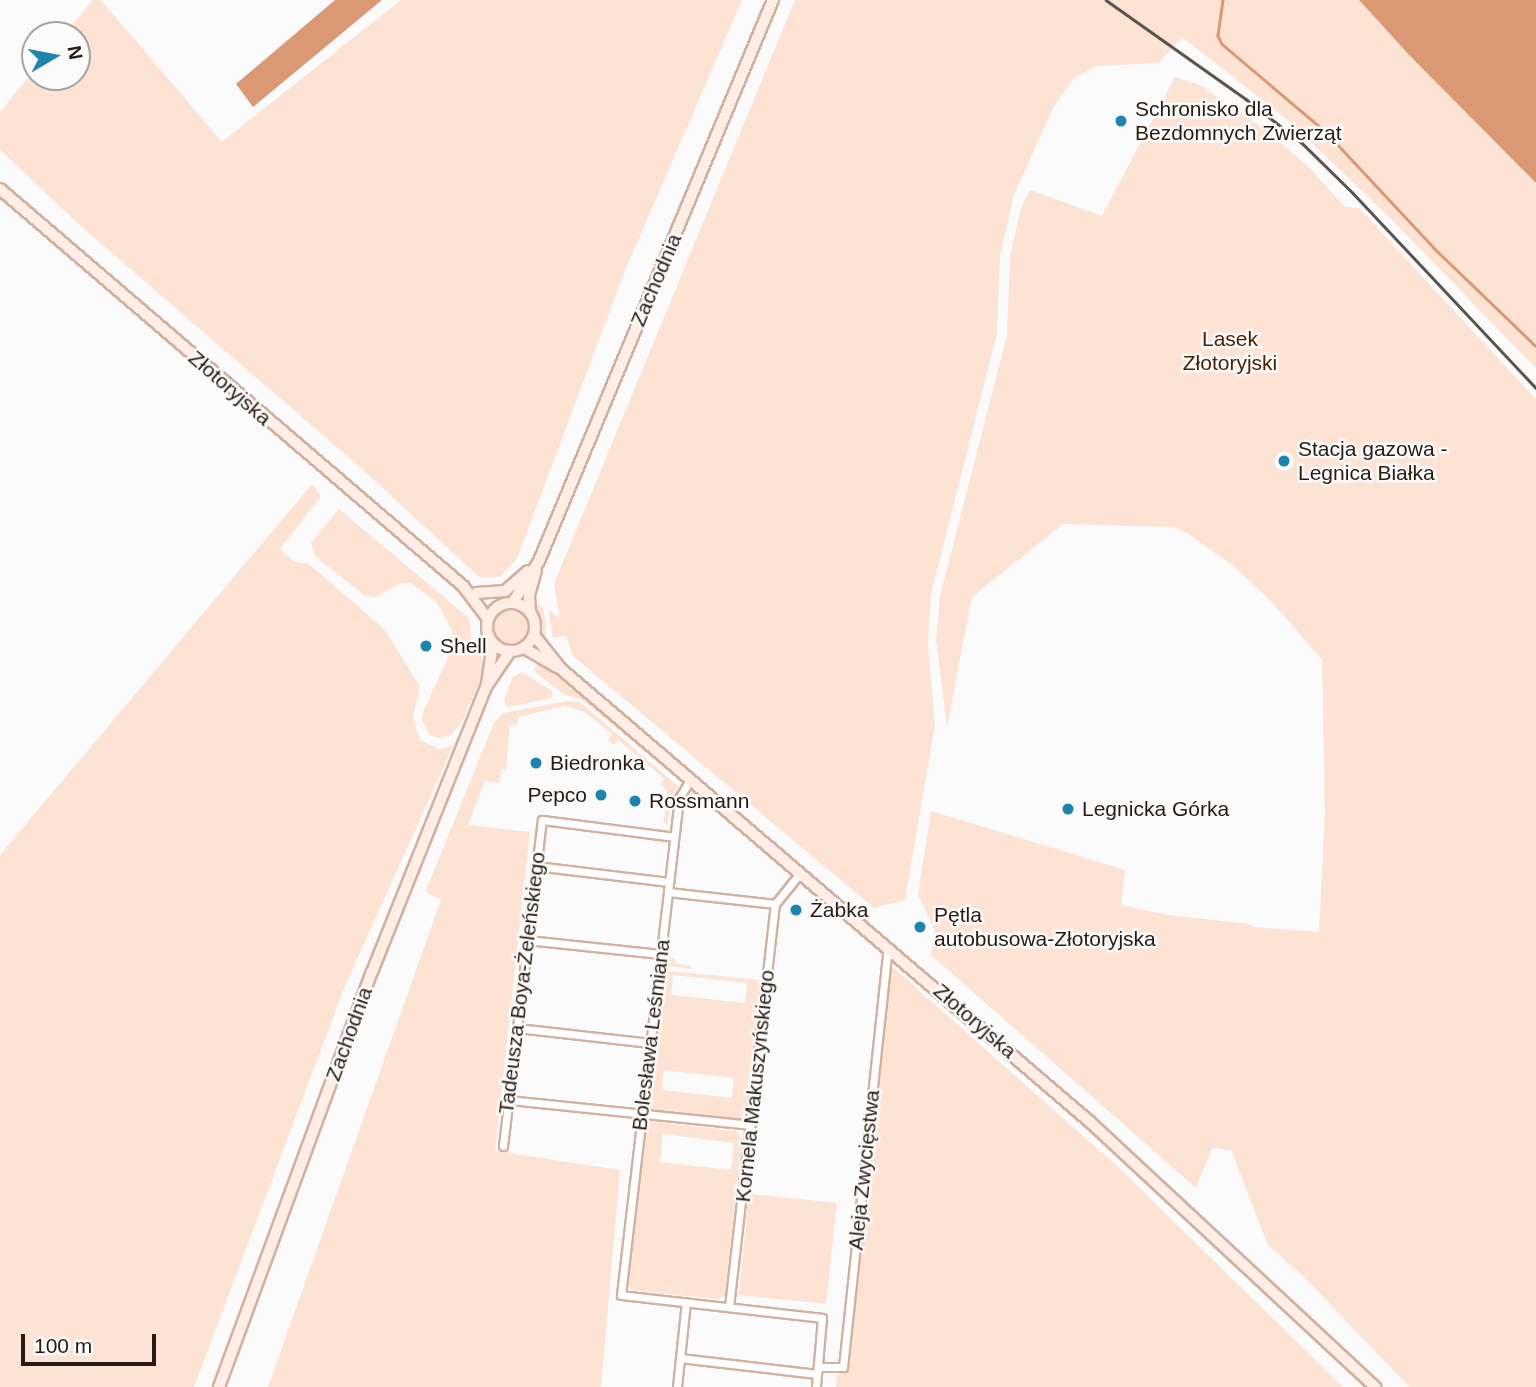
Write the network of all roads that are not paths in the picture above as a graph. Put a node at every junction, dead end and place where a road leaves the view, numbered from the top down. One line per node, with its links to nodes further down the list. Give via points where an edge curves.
1 (773, 0): 3 (main road, Zachodnia)
2 (0, 189): 4 (main road, Złotoryjska)
3 (539, 561): 5 (main road, via 505,591); 6 (main road, Zachodnia); 8 (main road, Zachodnia, via 529,596)
4 (463, 586): 5 (main road, Złotoryjska); 9 (main road, Złotoryjska)
5 (476, 593): 7 (main road, Złotoryjska)
6 (513, 603): 7 (main road); 8 (main road)
7 (501, 605): 9 (main road)
8 (530, 611): 10 (main road)
9 (488, 619): 11 (main road)
10 (534, 635): 12 (main road); 14 (main road, Złotoryjska)
11 (493, 643): 13 (main road); 15 (main road, Zachodnia)
12 (524, 648): 13 (main road); 14 (main road, Złotoryjska)
13 (510, 651): 15 (main road, Zachodnia)
14 (561, 669): 16 (main road, Złotoryjska)
15 (487, 684): 36 (main road, Zachodnia, via 372,972)
16 (690, 780): 17 (street, Bolesława Leśmiana, via 679,797); 19 (main road, Złotoryjska)
17 (674, 837): 20 (street, Bolesława Leśmiana); 23 (street, Tadeusza Boya-Żeleńskiego, via 541,820)
18 (544, 867): 20 (street)
19 (800, 873): 22 (street); 24 (main road, Złotoryjska)
20 (669, 882): 21 (street, Bolesława Leśmiana)
21 (668, 891): 22 (street); 25 (street, Bolesława Leśmiana)
22 (775, 904): 30 (street, Kornela Makuszyńskiego)
23 (527, 940): 25 (street); 28 (street, Tadeusza Boya-Żeleńskiego)
24 (888, 947): 35 (street, Aleja Zwycięstwa, via 843,1367); 39 (main road, Złotoryjska, via 1089,1121)
25 (660, 954): 27 (street, Bolesława Leśmiana)
26 (526, 1030): 27 (street)
27 (650, 1043): 29 (street, Bolesława Leśmiana)
28 (509, 1100): 29 (street); 31 (street, Tadeusza Boya-Żeleńskiego)
29 (642, 1114): 30 (street); 32 (street, Bolesława Leśmiana, via 621,1295)
30 (751, 1125): 33 (street, Kornela Makuszyńskiego)
31 (503, 1146)
32 (686, 1302): 33 (street); 34 (street)
33 (729, 1307): 35 (street, via 822,1318)
34 (680, 1358): 35 (street); 37 (street)
35 (818, 1370): 38 (street)
36 (219, 1387)
37 (677, 1387)
38 (816, 1387)
39 (1375, 1387)

